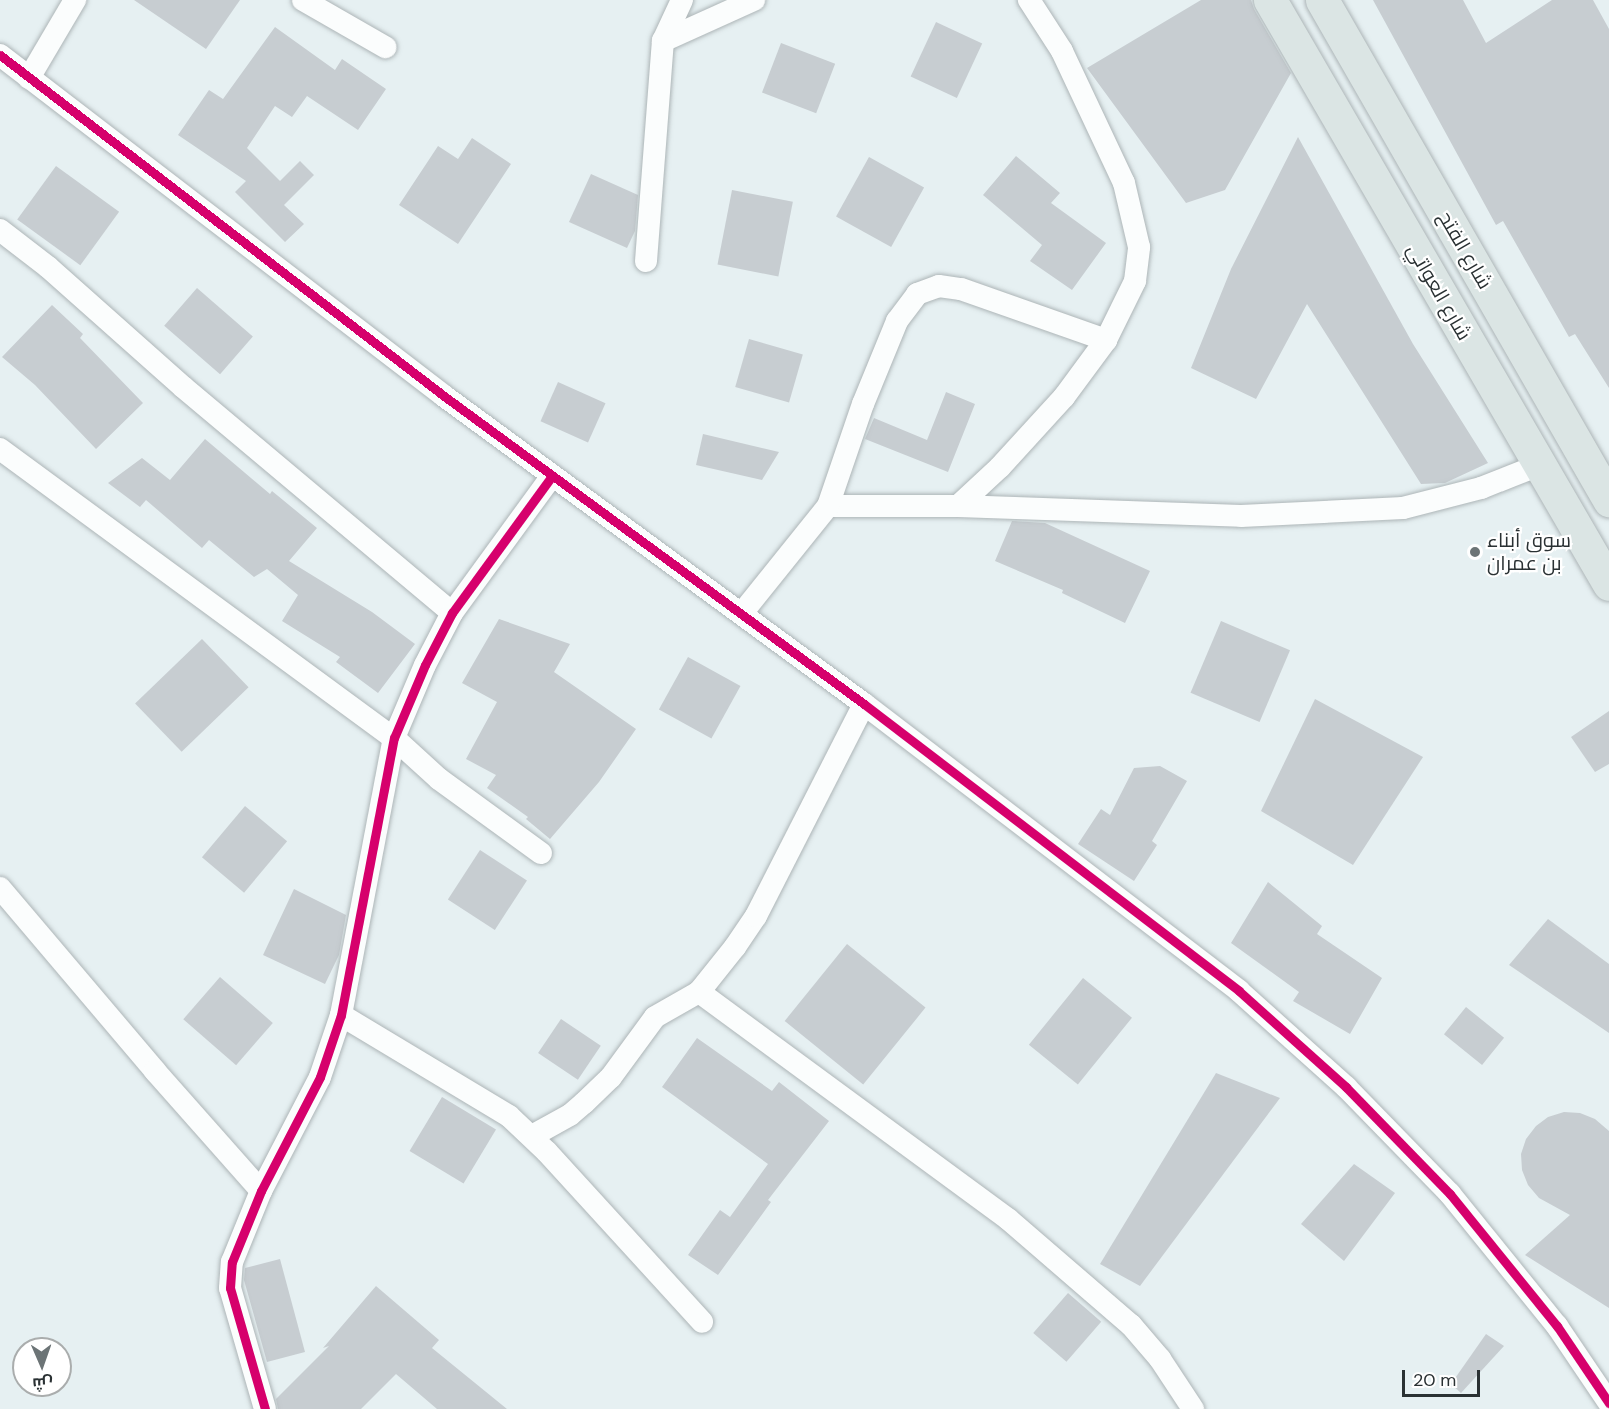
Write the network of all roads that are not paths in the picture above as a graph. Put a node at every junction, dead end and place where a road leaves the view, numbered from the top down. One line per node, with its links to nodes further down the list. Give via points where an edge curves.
1 (75, 0): 11 (street)
2 (303, 0): 9 (street)
3 (682, 0): 8 (street)
4 (754, 0): 8 (street)
5 (1029, 0): 14 (street, via 1062,51 1124,183 1139,247 1135,281)
6 (1270, 0): 16 (main road, شارع العواتي)
7 (1322, 0): 18 (main road, شارع الفتح)
8 (663, 41): 13 (street)
9 (385, 47)
10 (0, 55): 11 (street)
11 (28, 78): 17 (street)
12 (0, 230): 22 (street)
13 (646, 261)
14 (1106, 340): 19 (street, via 961,289 939,286 917,294 893,332); 20 (street, via 1064,398)
15 (0, 449): 25 (street)
16 (1539, 465): 20 (street, via 1481,488 1404,508 1241,516); 21 (main road, شارع العواتي)
17 (552, 476): 22 (street); 23 (street)
18 (1609, 500)
19 (828, 506): 20 (street); 23 (street)
20 (958, 506)
21 (1609, 584)
22 (452, 613): 25 (street)
23 (742, 613): 24 (street)
24 (864, 704): 28 (street, via 756,916); 33 (street, via 1239,992 1346,1087 1450,1194 1557,1326)
25 (394, 738): 26 (street, via 439,779); 29 (street)
26 (541, 853)
27 (0, 888): 31 (street)
28 (699, 992): 30 (street, via 655,1017 611,1077 570,1115); 35 (street, via 1008,1219 1131,1325 1160,1359)
29 (341, 1015): 30 (street, via 509,1116); 31 (street, via 320,1077)
30 (532, 1136): 32 (street)
31 (261, 1191): 34 (street, via 231,1262 230,1288)
32 (702, 1322)
33 (1609, 1403)
34 (265, 1409)
35 (1193, 1409)

